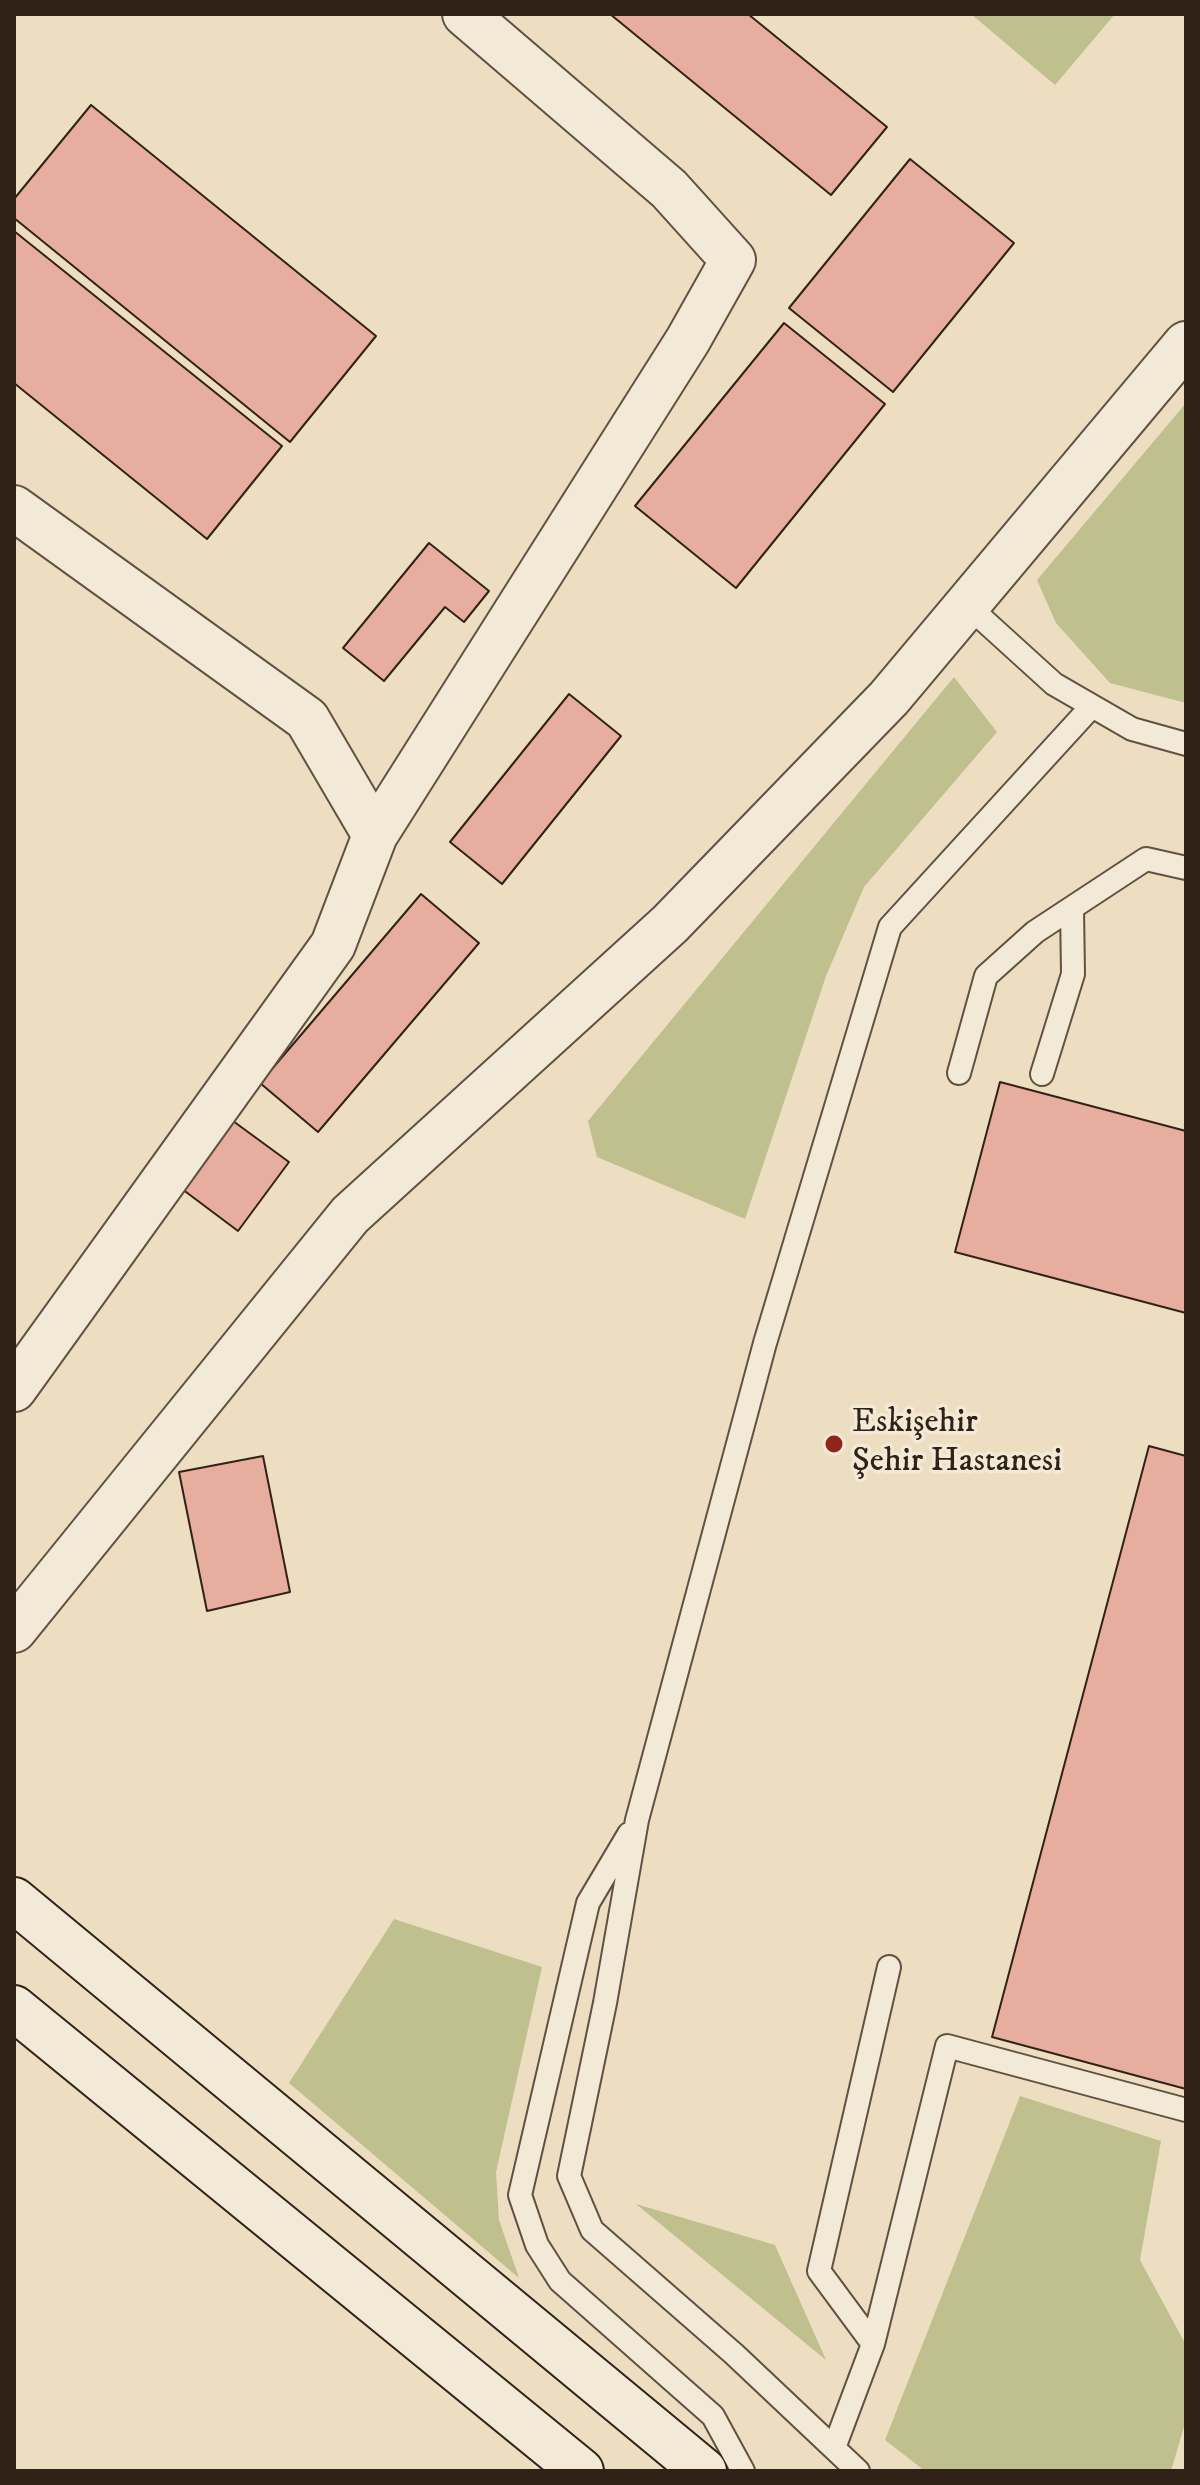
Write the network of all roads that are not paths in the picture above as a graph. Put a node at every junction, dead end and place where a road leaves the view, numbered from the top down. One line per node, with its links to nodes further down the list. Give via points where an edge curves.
1 (465, 14): 7 (street, via 669,189 733,260 688,340)
2 (1186, 344): 4 (street)
3 (14, 508): 7 (street, via 307,719)
4 (967, 605): 5 (lane, via 1054,684); 13 (street, via 889,698 670,924 350,1215)
5 (1092, 706): 6 (lane, via 1132,729); 14 (lane, via 890,927 765,1343)
6 (1186, 744)
7 (375, 835): 12 (street, via 333,945)
8 (1186, 868): 9 (lane, via 1146,859)
9 (1072, 908): 10 (lane, via 1035,932 986,976); 11 (lane, via 1073,974)
10 (959, 1073)
11 (1042, 1074)
12 (14, 1389)
13 (14, 1630)
14 (637, 1820): 20 (lane, via 569,2176 592,2230); 23 (lane, via 588,1903 520,2195 537,2245 560,2281 713,2416)
15 (14, 1900): 22 (street)
16 (889, 1967): 19 (lane, via 819,2271)
17 (14, 2008): 21 (street)
18 (1186, 2110): 19 (lane, via 947,2046)
19 (873, 2344): 20 (lane)
20 (834, 2448): 24 (lane)
21 (581, 2471)
22 (704, 2471)
23 (743, 2471)
24 (858, 2471)

